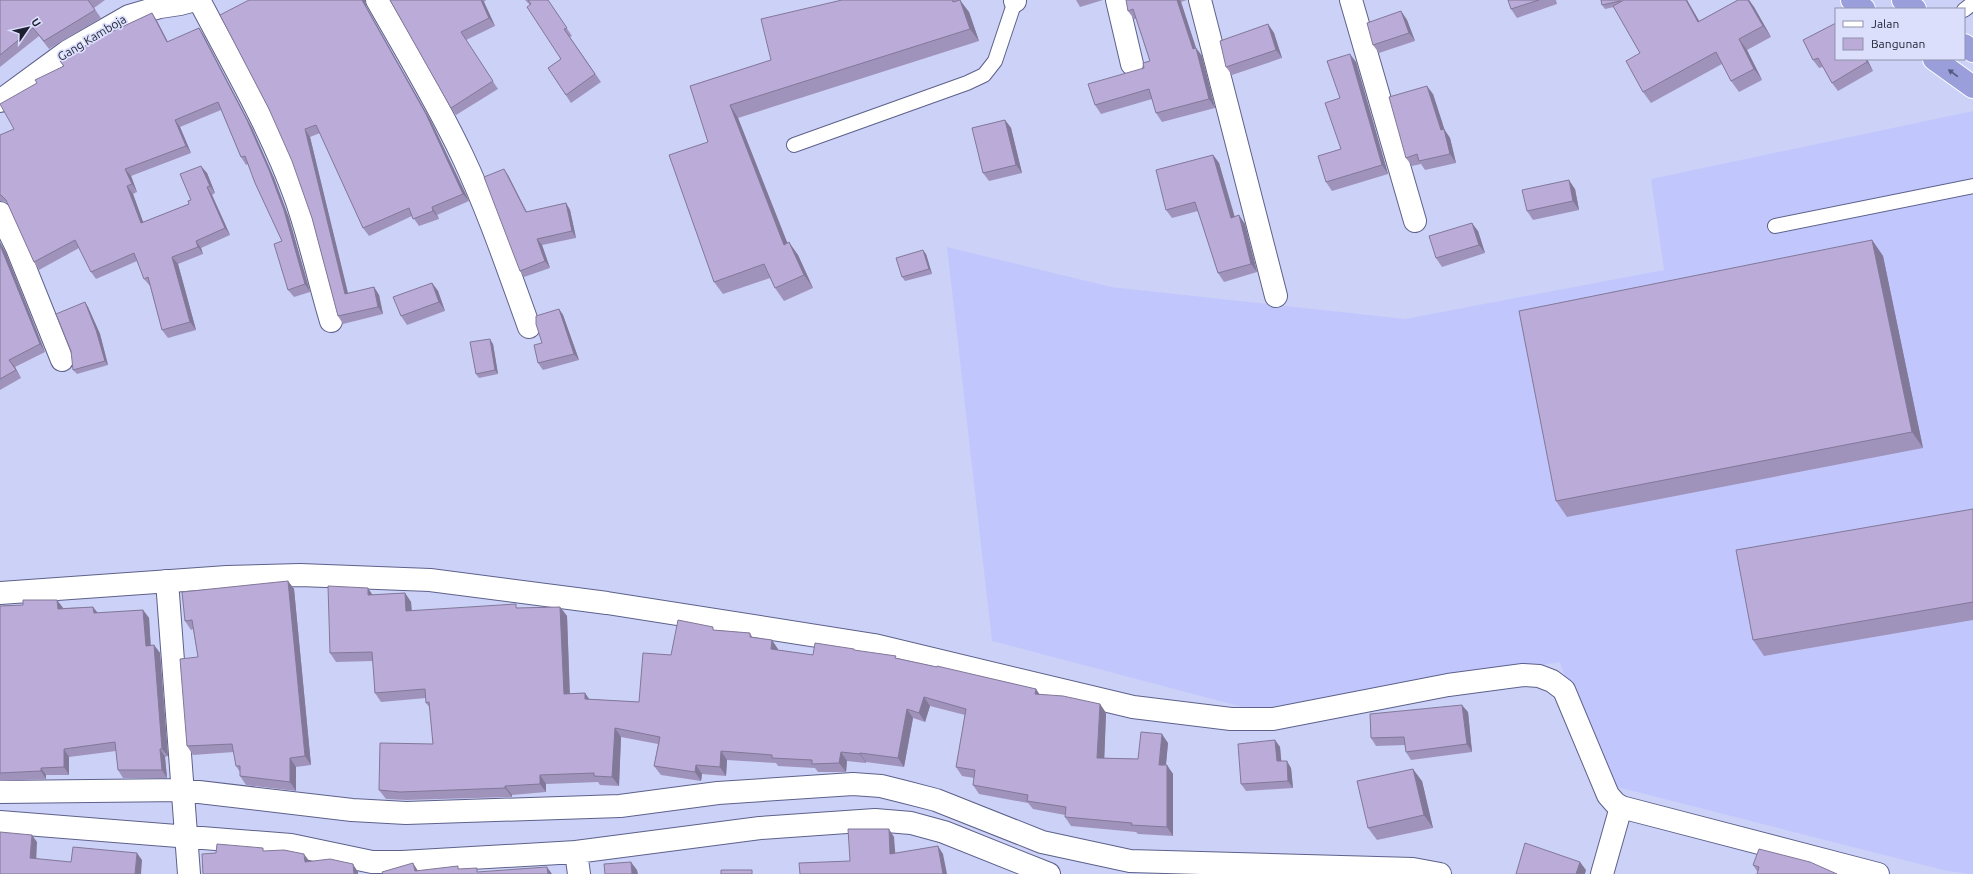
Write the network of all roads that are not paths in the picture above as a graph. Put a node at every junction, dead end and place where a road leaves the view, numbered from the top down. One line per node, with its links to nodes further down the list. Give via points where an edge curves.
1 (195, 0): 17 (street, Gang Kamboja, via 128,16 68,51)
2 (199, 0): 24 (street, via 265,125 284,170 296,200)
3 (377, 0): 25 (street, via 462,155 494,230)
4 (1015, 0): 18 (lane, via 995,61 984,75)
5 (1117, 0): 15 (street)
6 (1200, 0): 23 (street)
7 (1351, 0): 21 (street)
8 (1852, 0): 11 (highway)
9 (1903, 0): 12 (highway)
10 (1973, 3): 13 (lane)
11 (1863, 8)
12 (1914, 8)
13 (1965, 9)
14 (1935, 60): 16 (highway, one-way to 14)
15 (1132, 64)
16 (1973, 87)
17 (0, 101)
18 (794, 145)
19 (1973, 186): 22 (lane)
20 (0, 213): 26 (street, via 17,248)
21 (1415, 221)
22 (1775, 226)
23 (1276, 296)
24 (331, 321)
25 (529, 327)
26 (62, 360)
27 (167, 581): 28 (street); 30 (street); 31 (street, via 300,575 430,580 607,603 874,645 1133,707 1231,719 1273,719 1448,685 1523,675 1539,676 1564,690 1603,784 1615,803)
28 (0, 593)
29 (0, 792): 30 (street)
30 (182, 794): 33 (street); 39 (street, via 406,813 620,806 718,793 853,784 881,786 936,800 1042,842 1130,861 1413,869)
31 (1621, 807): 40 (street); 41 (street)
32 (0, 822): 33 (street)
33 (185, 832): 35 (street, via 290,845); 36 (street)
34 (576, 852): 35 (street, via 402,862); 37 (street); 38 (street, via 760,828 876,820 911,823 944,832)
35 (374, 868)
36 (189, 874)
37 (579, 874)
38 (1049, 874)
39 (1440, 874)
40 (1602, 874)
41 (1878, 874)

